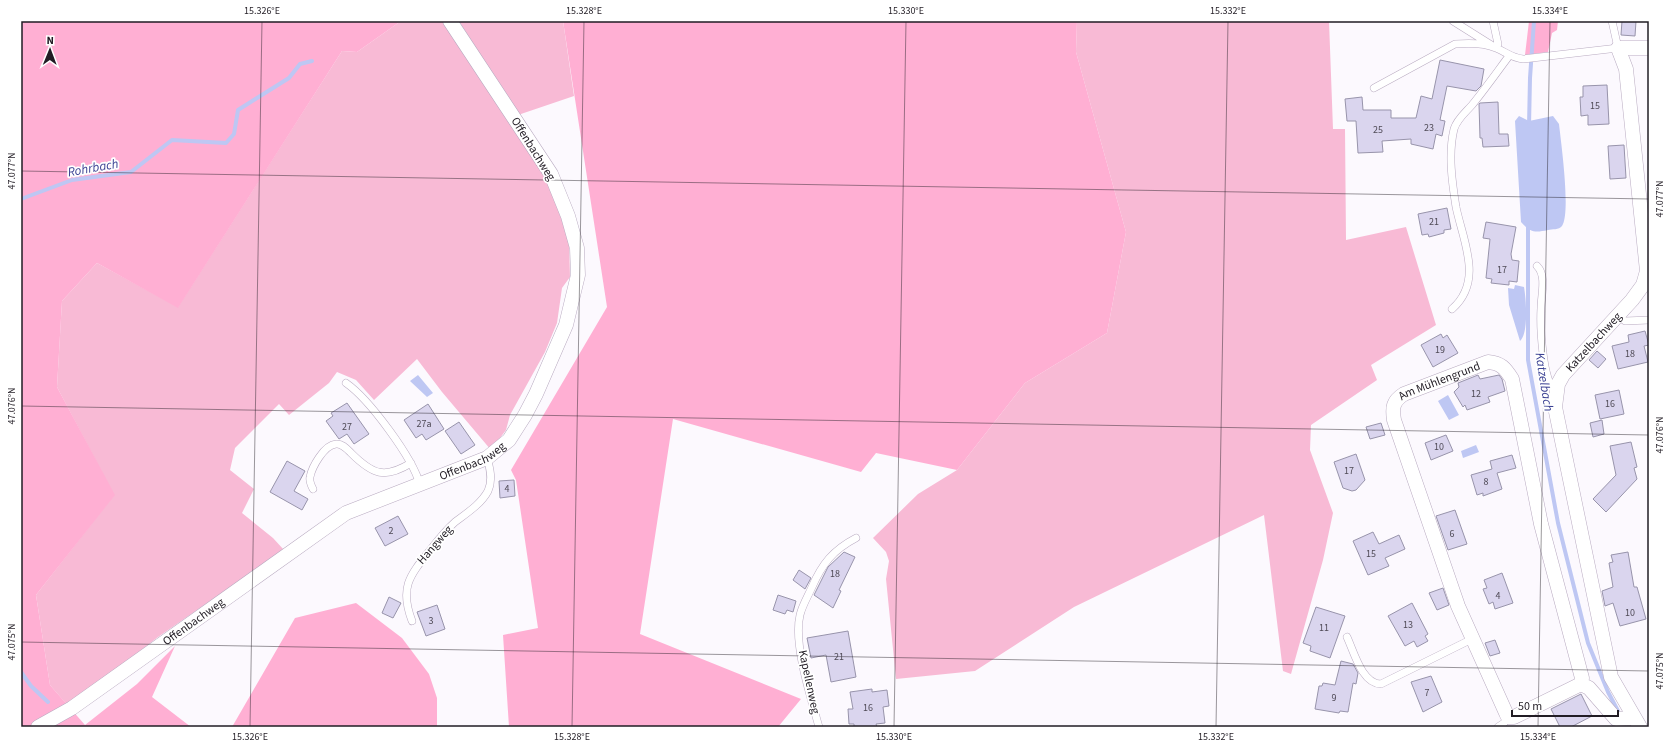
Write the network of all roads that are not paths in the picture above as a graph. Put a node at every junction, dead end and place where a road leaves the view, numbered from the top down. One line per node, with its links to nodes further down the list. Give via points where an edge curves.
1 (450, 21): 16 (street, Offenbachweg, via 551,174 568,216 577,248 578,276 566,326 525,415 509,440)
2 (1453, 21): 5 (lane)
3 (1493, 21): 5 (lane, via 1498,44)
4 (1612, 21): 6 (lane, Katzelbachweg)
5 (1496, 48): 8 (lane); 9 (lane, via 1466,43 1455,44)
6 (1618, 48): 7 (street); 8 (lane, via 1538,58 1523,59); 12 (street, Katzelbachweg, via 1626,69 1647,271 1643,285)
7 (1649, 48)
8 (1509, 56): 11 (lane, via 1455,126 1451,156 1452,181 1467,246 1470,272 1464,295)
9 (1374, 88)
10 (1537, 266): 15 (lane, via 1543,275 1541,309 1544,353 1549,381)
11 (1452, 309)
12 (1618, 316): 13 (lane, via 1625,321); 15 (street, Katzelbachweg, via 1563,375)
13 (1649, 320)
14 (346, 383): 17 (lane, via 374,410)
15 (1556, 392): 26 (street, Katzelbachweg, via 1555,407 1611,677)
16 (487, 458): 18 (street, Offenbachweg); 21 (lane, Hangweg, via 491,480 484,498 446,532 410,577 406,601)
17 (411, 462): 18 (lane, via 417,472); 19 (lane, via 389,473 379,473 364,464 344,446 336,444 328,447 314,468 310,477)
18 (420, 486): 27 (street, Offenbachweg, via 346,513 72,708)
19 (313, 489)
20 (856, 538): 28 (lane, Kapellenweg, via 840,547 821,568 800,615 803,669)
21 (412, 621)
22 (1347, 637): 23 (lane, via 1361,668 1374,684 1381,684)
23 (1472, 639): 24 (street, Am Mühlengrund, via 1425,515 1392,407 1396,398 1404,394 1488,362 1498,363 1506,369 1512,379 1541,524 1581,674); 25 (street, Am Mühlengrund)
24 (1581, 684): 25 (street, via 1514,718); 26 (street, via 1589,688 1616,719)
25 (1508, 717): 29 (lane)
26 (1636, 723)
27 (38, 727)
28 (819, 727)
29 (1498, 727)

